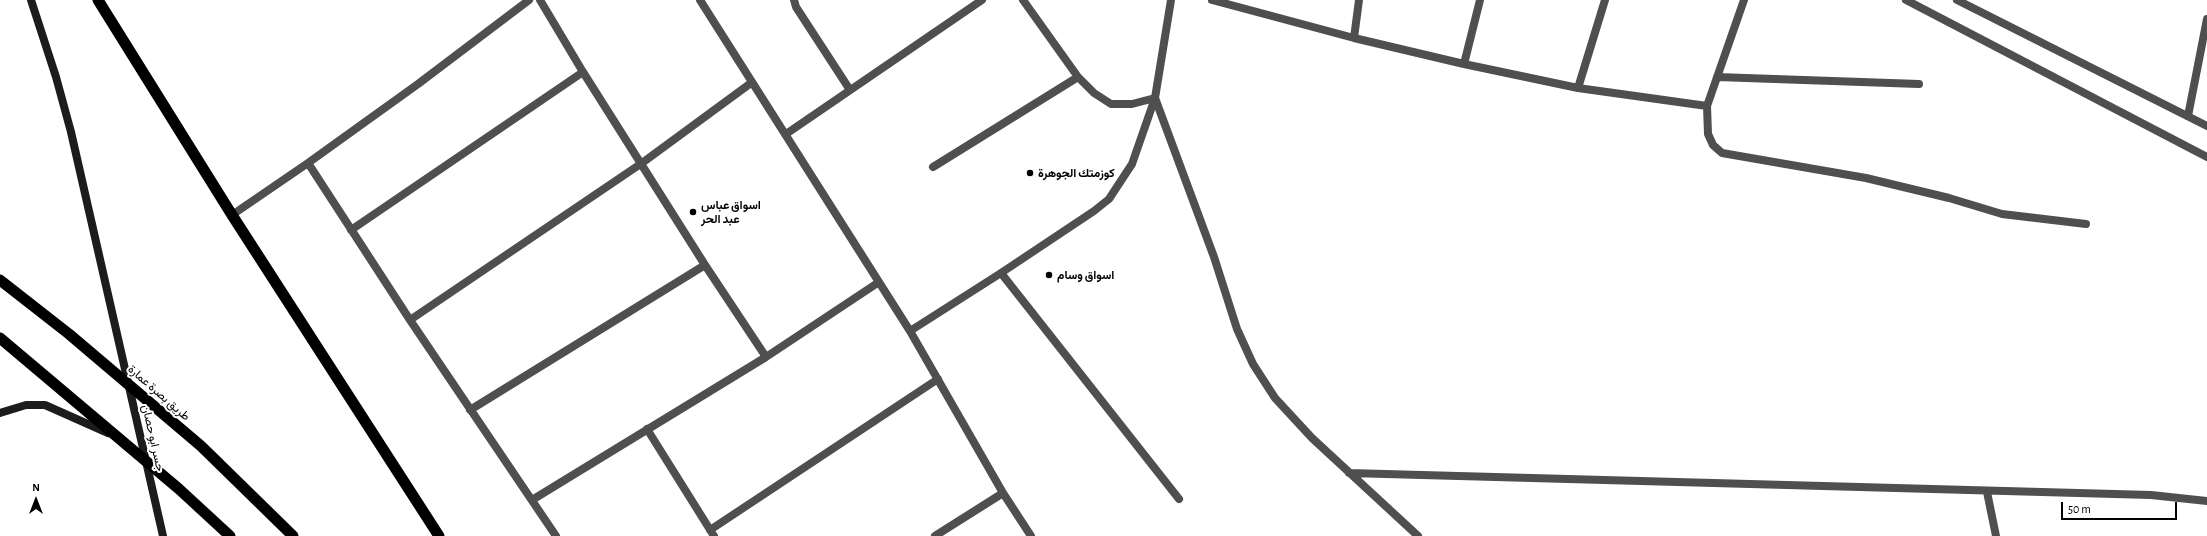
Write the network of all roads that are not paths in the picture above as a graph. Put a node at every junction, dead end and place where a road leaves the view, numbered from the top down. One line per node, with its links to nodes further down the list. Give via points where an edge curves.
1 (31, 0): 60 (main road, جسر ابو حصان, via 71,132)
2 (98, 0): 37 (highway)
3 (529, 0): 34 (street)
4 (540, 0): 21 (street)
5 (700, 0): 24 (street)
6 (794, 0): 27 (street)
7 (982, 0): 27 (street)
8 (1023, 0): 22 (street)
9 (1212, 0): 19 (street)
10 (1359, 0): 19 (street)
11 (1480, 0): 20 (street)
12 (1605, 0): 26 (street)
13 (1744, 0): 23 (street)
14 (1906, 0): 33 (street)
15 (1957, 0): 17 (street)
16 (1168, 1): 28 (street)
17 (1970, 3): 30 (street)
18 (2207, 21): 30 (street)
19 (1354, 38): 20 (street)
20 (1464, 64): 26 (street)
21 (583, 72): 35 (street); 39 (street)
22 (1078, 77): 28 (street, via 1111,104 1132,104); 36 (street)
23 (1717, 77): 25 (street); 29 (street)
24 (751, 83): 32 (street); 35 (street)
25 (1919, 84)
26 (1578, 88): 29 (street)
27 (850, 90): 32 (street)
28 (1155, 98): 41 (street, via 1132,164 1109,199); 53 (street, via 1214,257 1237,329 1253,364 1275,398)
29 (1707, 106): 38 (street, via 1710,140 1717,150 1728,156 1879,180 2002,214)
30 (2188, 116): 31 (street)
31 (2207, 126)
32 (786, 134): 43 (street)
33 (2207, 157)
34 (308, 163): 37 (street); 39 (street)
35 (642, 163): 40 (street); 44 (street)
36 (933, 167)
37 (232, 215): 63 (highway)
38 (2086, 224)
39 (352, 230): 44 (street)
40 (705, 265): 47 (street); 49 (street)
41 (1001, 273): 45 (street); 56 (street)
42 (0, 280): 62 (highway, طريق بصرة عمارة, via 69,334 201,446)
43 (879, 282): 45 (street); 47 (street)
44 (410, 320): 49 (street)
45 (910, 331): 48 (street)
46 (0, 338): 52 (highway)
47 (766, 357): 51 (street)
48 (938, 379): 55 (street); 59 (street)
49 (470, 410): 57 (street)
50 (0, 412): 52 (main road, via 26,405 45,405)
51 (647, 429): 57 (street); 59 (street)
52 (122, 439): 61 (highway)
53 (1349, 473): 54 (street); 67 (street)
54 (1987, 492): 58 (street, via 2151,495); 68 (street)
55 (1003, 493): 65 (street); 66 (street)
56 (1179, 499)
57 (532, 500): 64 (street)
58 (2207, 501)
59 (712, 533)
60 (163, 536)
61 (230, 536)
62 (293, 536)
63 (439, 536)
64 (556, 536)
65 (935, 536)
66 (1031, 536)
67 (1418, 536)
68 (1996, 536)

